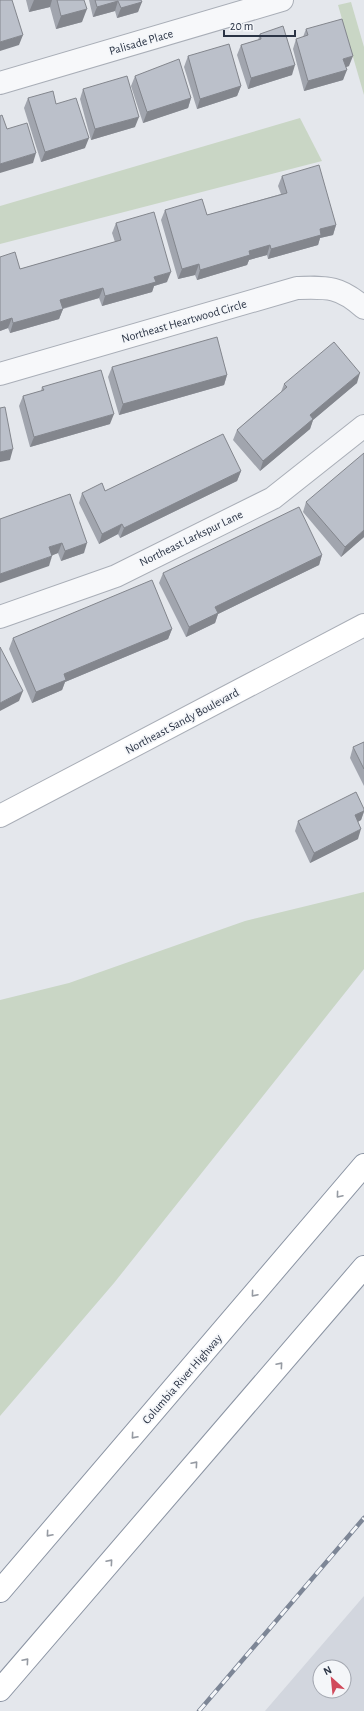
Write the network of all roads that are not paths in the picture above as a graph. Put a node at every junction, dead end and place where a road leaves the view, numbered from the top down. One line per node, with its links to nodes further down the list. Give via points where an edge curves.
1 (282, 0): 2 (street, Palisade Place)
2 (0, 83)
3 (364, 308): 4 (street, Northeast Heartwood Circle, via 352,297 328,287 297,288)
4 (0, 374)
5 (364, 426): 6 (street, Northeast Larkspur Lane, via 273,498 116,576)
6 (0, 618)
7 (364, 625): 8 (main road, Northeast Sandy Boulevard)
8 (0, 816)
9 (364, 1166): 11 (main road, Columbia River Highway, one-way to 11)
10 (364, 1268): 12 (main road, one-way to 10)
11 (0, 1591)
12 (0, 1690)

